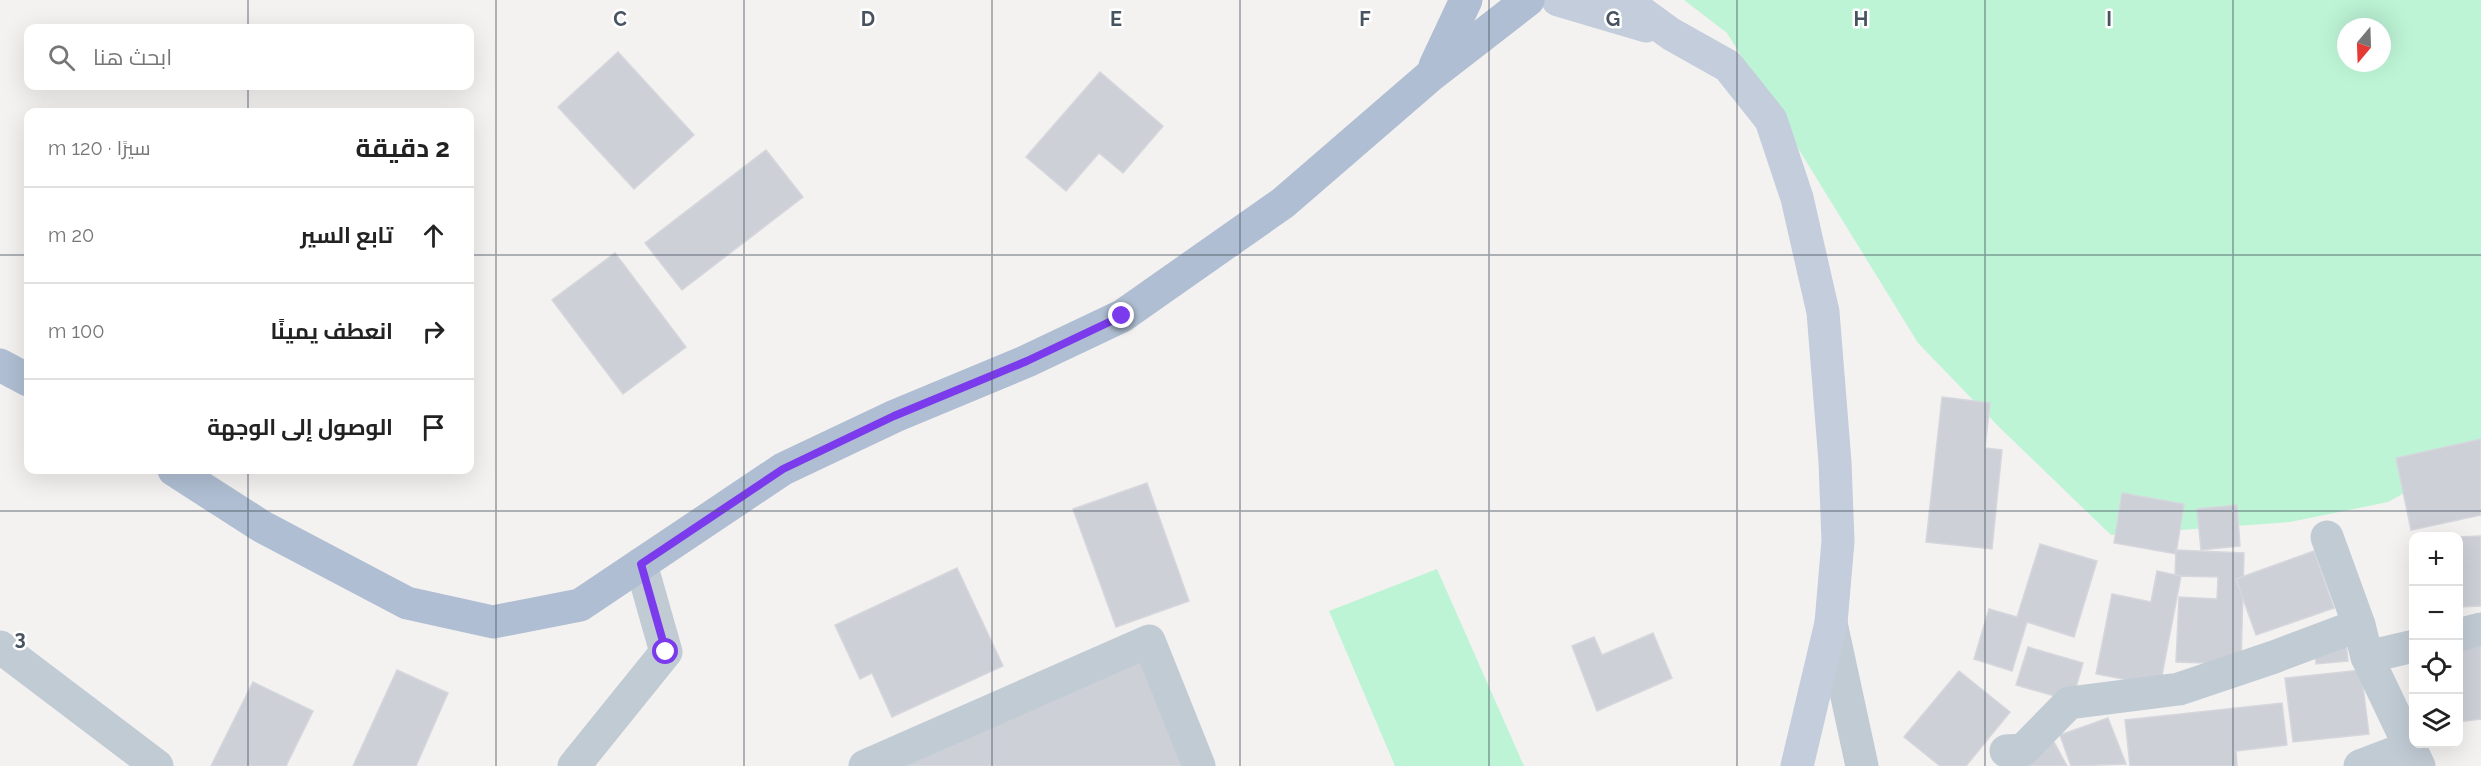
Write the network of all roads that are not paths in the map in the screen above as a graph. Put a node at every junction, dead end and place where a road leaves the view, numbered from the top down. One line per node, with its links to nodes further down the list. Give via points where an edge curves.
1 (1466, 0): 6 (main road)
2 (1527, 0): 6 (main road)
3 (1558, 0): 5 (main road)
4 (1624, 0): 5 (main road)
5 (1671, 34): 12 (main road, via 1728,66 1771,120 1797,198 1823,312 1835,462 1838,541)
6 (1430, 76): 11 (main road, via 1283,203 1122,316 783,469)
7 (0, 365): 8 (main road)
8 (24, 378)
9 (180, 474): 11 (main road, via 261,526 407,603 493,622 579,605)
10 (2327, 537): 13 (street)
11 (641, 564): 22 (street, via 666,652)
12 (1831, 623): 25 (main road); 26 (street)
13 (2359, 625): 18 (street); 19 (street, via 2179,689 2069,703 2023,750)
14 (2481, 629): 15 (street)
15 (2463, 634)
16 (0, 647): 21 (street)
17 (2409, 647): 18 (street)
18 (2367, 657): 20 (street)
19 (2007, 751)
20 (2414, 756): 27 (street)
21 (157, 766)
22 (574, 766)
23 (866, 766): 24 (street, via 1149,641)
24 (1199, 766)
25 (1797, 766)
26 (1862, 766)
27 (2360, 766)

